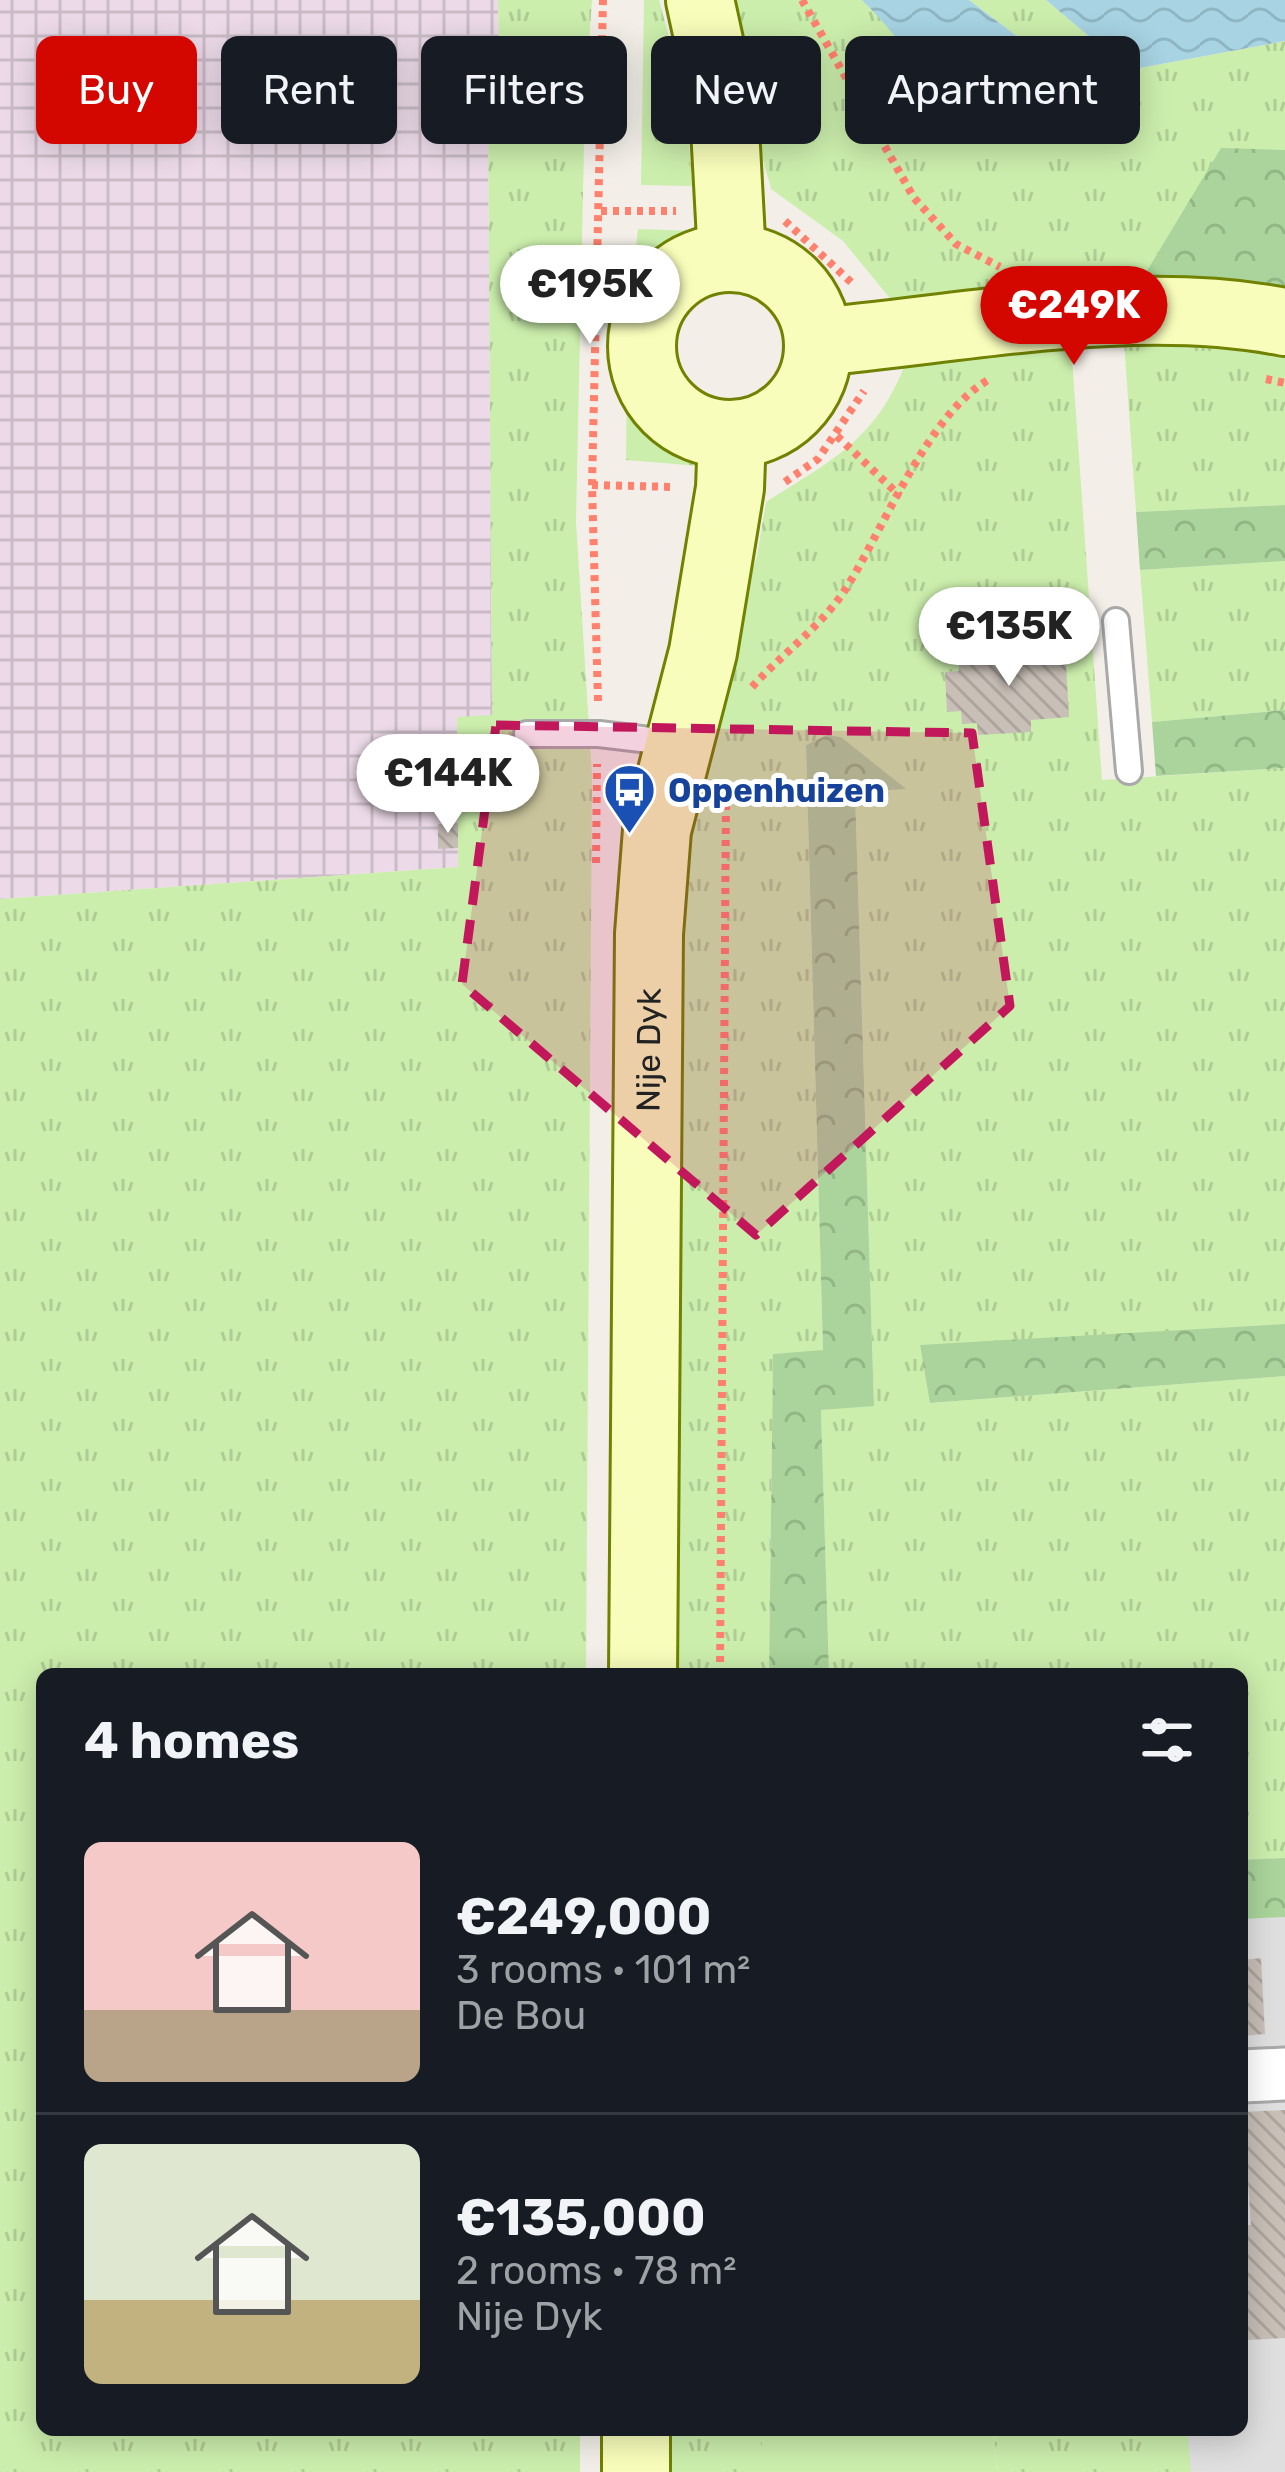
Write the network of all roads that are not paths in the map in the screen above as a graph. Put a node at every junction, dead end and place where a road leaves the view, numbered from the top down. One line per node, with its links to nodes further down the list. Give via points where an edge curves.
1 (700, 0): 2 (street, via 724,110)
2 (732, 257): 3 (street, via 795,285); 5 (street, via 670,280 650,309 641,346 645,372 672,413 710,433)
3 (818, 342): 4 (street, via 1008,349 1093,315 1242,314); 5 (street, via 812,381 798,403 777,421)
4 (1274, 350)
5 (732, 434): 8 (street, Nije Dyk, via 704,652)
6 (1116, 620): 9 (lane)
7 (527, 734): 8 (lane)
8 (675, 743): 10 (street, Nije Dyk, via 657,830 649,934)
9 (1130, 772)
10 (643, 1668)
11 (1285, 2074): 12 (street)
12 (1248, 2076)
13 (636, 2436): 14 (street)
14 (635, 2472)

